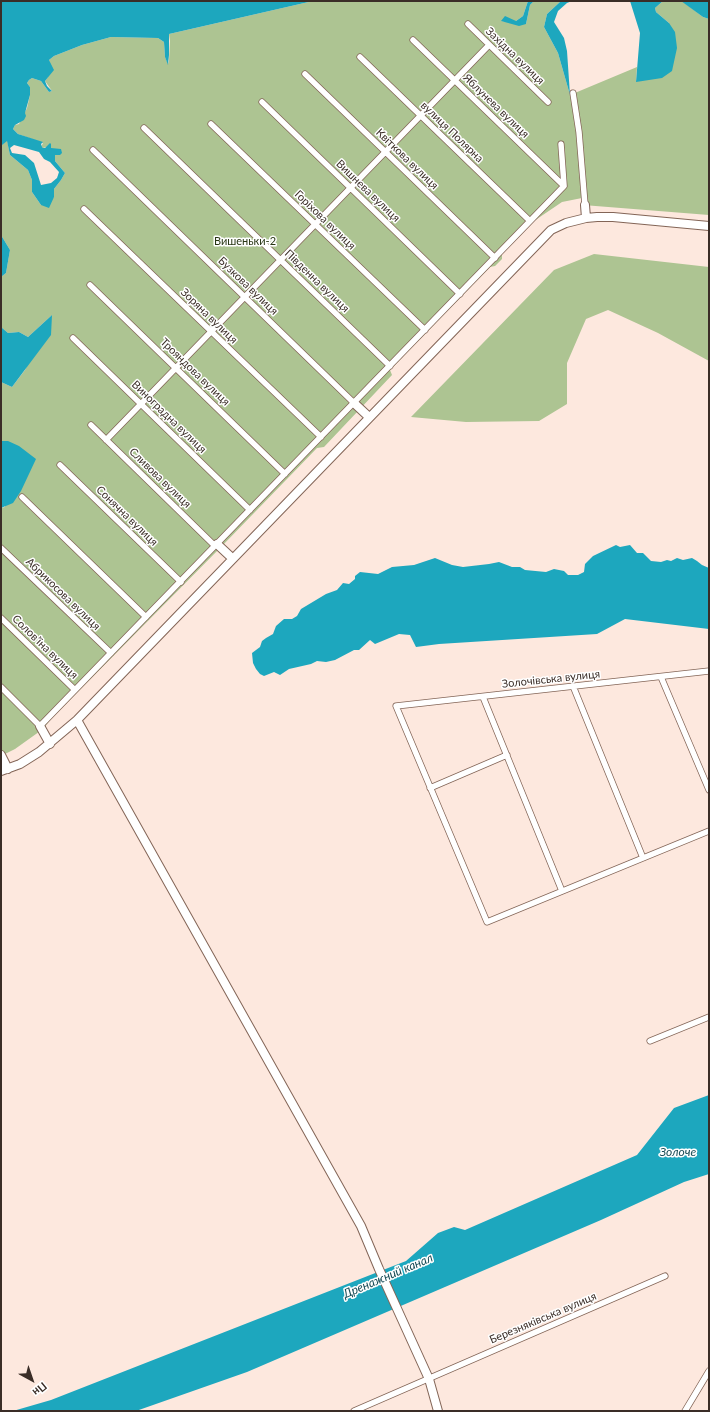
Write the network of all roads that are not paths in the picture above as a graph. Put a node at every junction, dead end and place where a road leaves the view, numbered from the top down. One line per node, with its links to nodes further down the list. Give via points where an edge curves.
1 (468, 24): 3 (street, Західна вулиця)
2 (413, 40): 6 (street, Яблунева вулиця)
3 (489, 45): 6 (street); 9 (street, Західна вулиця)
4 (360, 57): 10 (street, вулиця Полярна)
5 (305, 74): 15 (street, Квіткова вулиця)
6 (455, 80): 10 (street); 16 (street, Яблунева вулиця)
7 (573, 93): 18 (street)
8 (262, 102): 17 (street, Вишнева вулиця)
9 (548, 102)
10 (420, 116): 15 (street); 21 (street, вулиця Полярна)
11 (211, 124): 22 (street, Горіхова вулиця)
12 (144, 128): 25 (street, Південна вулиця)
13 (561, 144): 16 (street)
14 (93, 150): 28 (street, Бузкова вулиця)
15 (385, 152): 17 (street); 24 (street, Квіткова вулиця)
16 (564, 186): 21 (street)
17 (350, 188): 22 (street); 27 (street, Вишнева вулиця)
18 (585, 205): 20 (street)
19 (84, 209): 30 (street, Зоряна вулиця)
20 (586, 218): 23 (street, via 613,217); 36 (street, via 551,230)
21 (530, 222): 24 (street)
22 (315, 224): 25 (street); 29 (street, Горіхова вулиця)
23 (709, 226)
24 (495, 258): 27 (street)
25 (280, 260): 28 (street); 32 (street, Південна вулиця)
26 (90, 285): 33 (street, Трояндова вулиця)
27 (460, 294): 29 (street)
28 (245, 297): 30 (street); 34 (street, Бузкова вулиця)
29 (424, 330): 32 (street)
30 (211, 332): 33 (street); 38 (street, Зоряна вулиця)
31 (73, 338): 35 (street, Виноградна вулиця)
32 (390, 366): 34 (street)
33 (176, 368): 35 (street); 41 (street, Трояндова вулиця)
34 (354, 402): 36 (street); 38 (street)
35 (141, 404): 39 (street); 43 (street, Виноградна вулиця)
36 (369, 417): 46 (street)
37 (91, 426): 39 (street, Сливова вулиця)
38 (321, 437): 41 (street)
39 (106, 440): 44 (street, Сливова вулиця)
40 (60, 465): 47 (street, Сонячна вулиця)
41 (285, 474): 43 (street)
42 (22, 497): 48 (street)
43 (250, 510): 44 (street)
44 (216, 545): 46 (street); 47 (street)
45 (1, 548): 50 (street, Абрикосова вулиця)
46 (232, 558): 57 (street)
47 (181, 582): 48 (street)
48 (146, 617): 50 (street)
49 (1, 618): 55 (street, Соловʼїна вулиця)
50 (111, 654): 55 (street)
51 (709, 671): 52 (street, Золочівська вулиця)
52 (661, 677): 53 (street, Золочівська вулиця); 64 (street)
53 (573, 686): 56 (street, Золочівська вулиця); 66 (street)
54 (1, 687): 58 (street)
55 (75, 690): 58 (street)
56 (482, 697): 60 (street); 63 (street, Золочівська вулиця, via 396,706)
57 (77, 720): 59 (street); 72 (street, via 361,1226)
58 (40, 726): 59 (street)
59 (50, 744): 62 (street, via 30,758)
60 (506, 755): 63 (street); 67 (street)
61 (1, 756): 62 (street)
62 (4, 770)
63 (430, 788): 67 (street, via 487,922)
64 (709, 790)
65 (709, 830): 66 (street)
66 (643, 858): 67 (street)
67 (562, 891)
68 (709, 1017): 69 (street)
69 (650, 1041)
70 (665, 1276): 72 (street, Березняківська вулиця)
71 (709, 1371): 75 (street)
72 (429, 1379): 73 (street, Березняківська вулиця); 74 (street)
73 (354, 1411)
74 (438, 1411)
75 (685, 1411)

